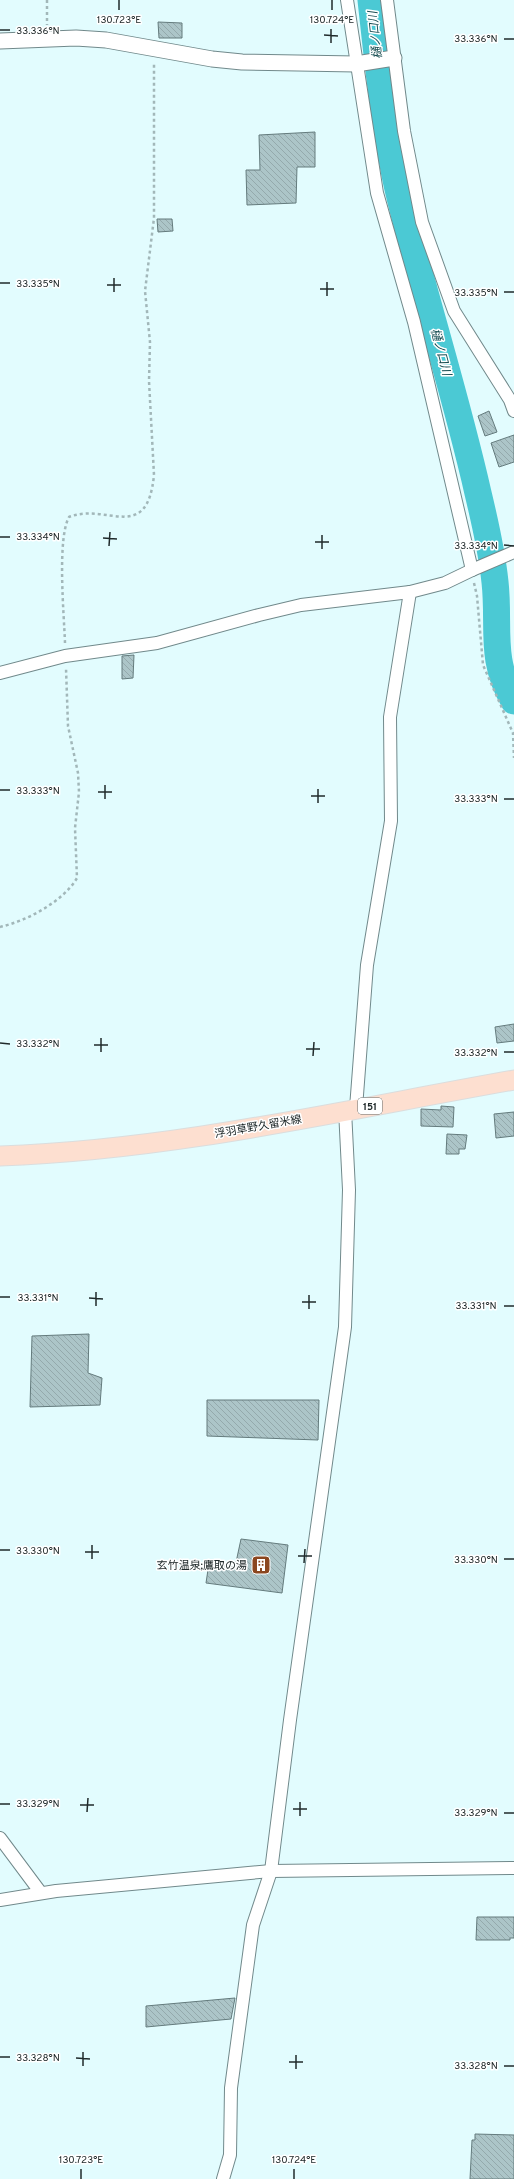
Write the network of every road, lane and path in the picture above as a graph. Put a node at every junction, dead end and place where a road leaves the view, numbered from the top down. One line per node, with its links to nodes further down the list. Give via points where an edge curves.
1 (47, 0): 4 (path)
2 (347, 0): 8 (street)
3 (387, 0): 7 (street)
4 (47, 39): 5 (street); 6 (street, via 106,40)
5 (0, 41)
6 (154, 48): 8 (street, via 242,62); 13 (path, via 154,218 145,291 150,342 148,381 154,476 152,491 147,505 138,514 126,517 79,513 68,517 62,543)
7 (392, 58): 8 (street); 9 (street, via 422,222 454,312 510,400)
8 (360, 64): 11 (street, via 377,192 414,322)
9 (514, 411)
10 (510, 553): 11 (street)
11 (475, 569): 12 (street, via 445,584); 15 (path, via 483,666 513,733)
12 (410, 592): 13 (street, via 300,605 157,643); 18 (street, via 390,717 391,821 367,965)
13 (65, 656): 14 (street); 16 (path, via 68,726 78,773 79,792 75,828 77,878 73,885 36,915 19,923)
14 (0, 673)
15 (514, 758)
16 (0, 927)
17 (514, 1080): 18 (main road, 浮羽草野久留米線 / 151)
18 (350, 1109): 19 (main road, 浮羽草野久留米線 / 151, via 270,1125 129,1147); 22 (street, via 345,1327)
19 (0, 1156)
20 (0, 1838): 23 (street)
21 (514, 1868): 22 (street)
22 (271, 1871): 23 (street); 25 (street, via 253,1925 231,2088 230,2155)
23 (41, 1893): 24 (street)
24 (0, 1900)
25 (223, 2179)

